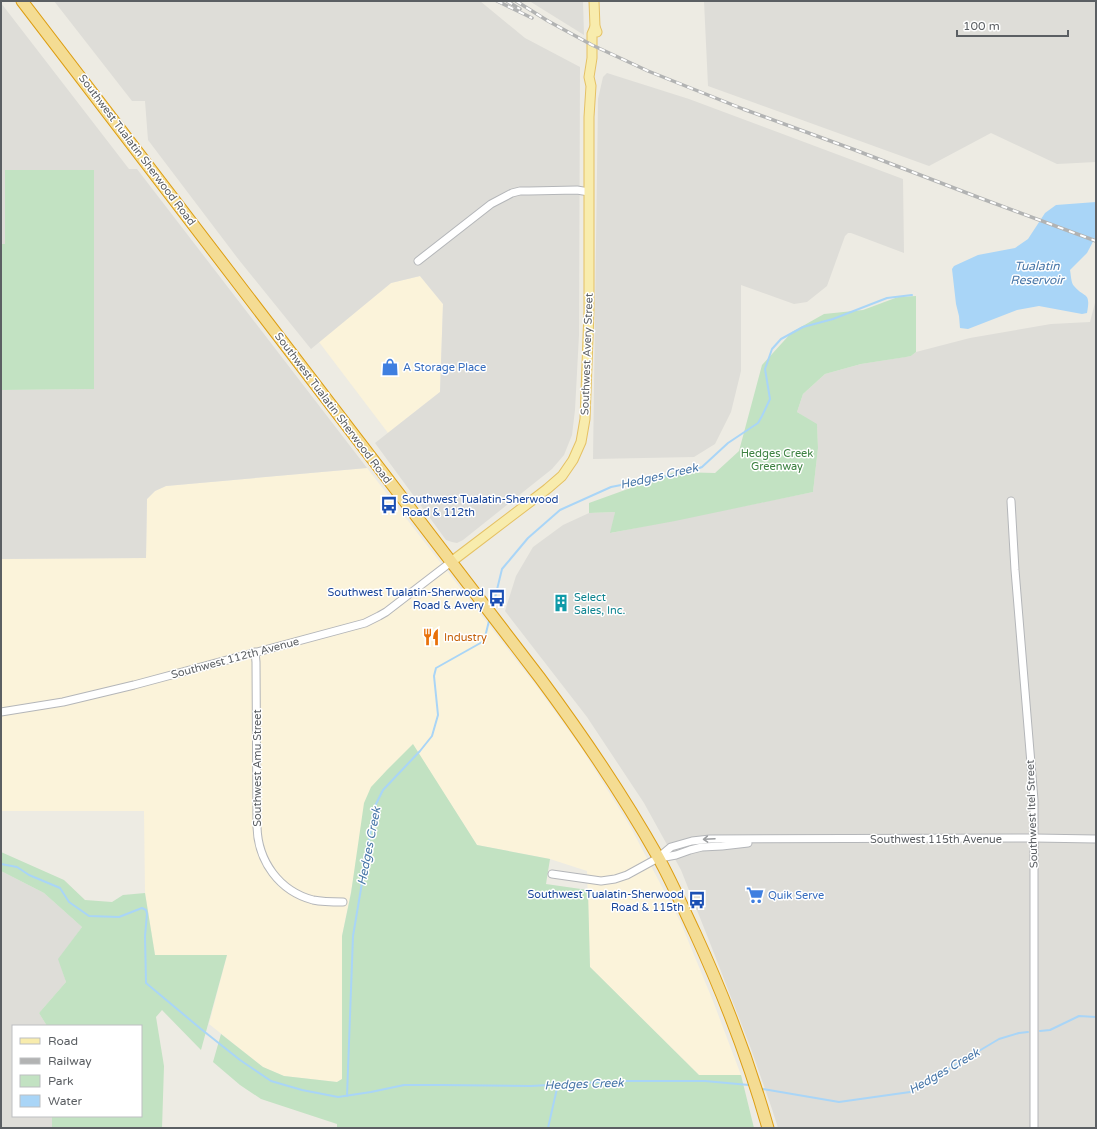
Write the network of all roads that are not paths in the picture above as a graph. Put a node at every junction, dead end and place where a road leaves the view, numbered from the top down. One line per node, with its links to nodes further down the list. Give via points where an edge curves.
1 (22, 1): 6 (highway, Southwest Tualatin Sherwood Road)
2 (594, 1): 3 (main road, Southwest Avery Street, via 598,48 591,86 589,117)
3 (589, 192): 4 (street, via 529,190 512,193 491,204); 6 (main road, Southwest Avery Street, via 586,403 583,432 577,453 562,476)
4 (418, 261)
5 (1012, 501): 9 (street, Southwest Itel Street, via 1015,570 1034,800)
6 (451, 562): 7 (street, Southwest 112th Avenue, via 372,620); 11 (highway, Southwest Tualatin Sherwood Road, via 587,742)
7 (255, 652): 8 (street, Southwest 112th Avenue, via 63,702); 13 (street, Southwest Amu Street, via 259,848 270,869 287,888 311,899)
8 (1, 712)
9 (1034, 838): 10 (street, Southwest 115th Avenue); 11 (street, Southwest 115th Avenue, via 710,839 671,847); 15 (street, Southwest Itel Street)
10 (1096, 839)
11 (658, 858): 12 (street, Southwest 115th Avenue, via 627,875 609,880); 14 (highway, Southwest Tualatin Sherwood Road, via 716,979 749,1066)
12 (552, 874)
13 (343, 902)
14 (768, 1128)
15 (1034, 1128)

